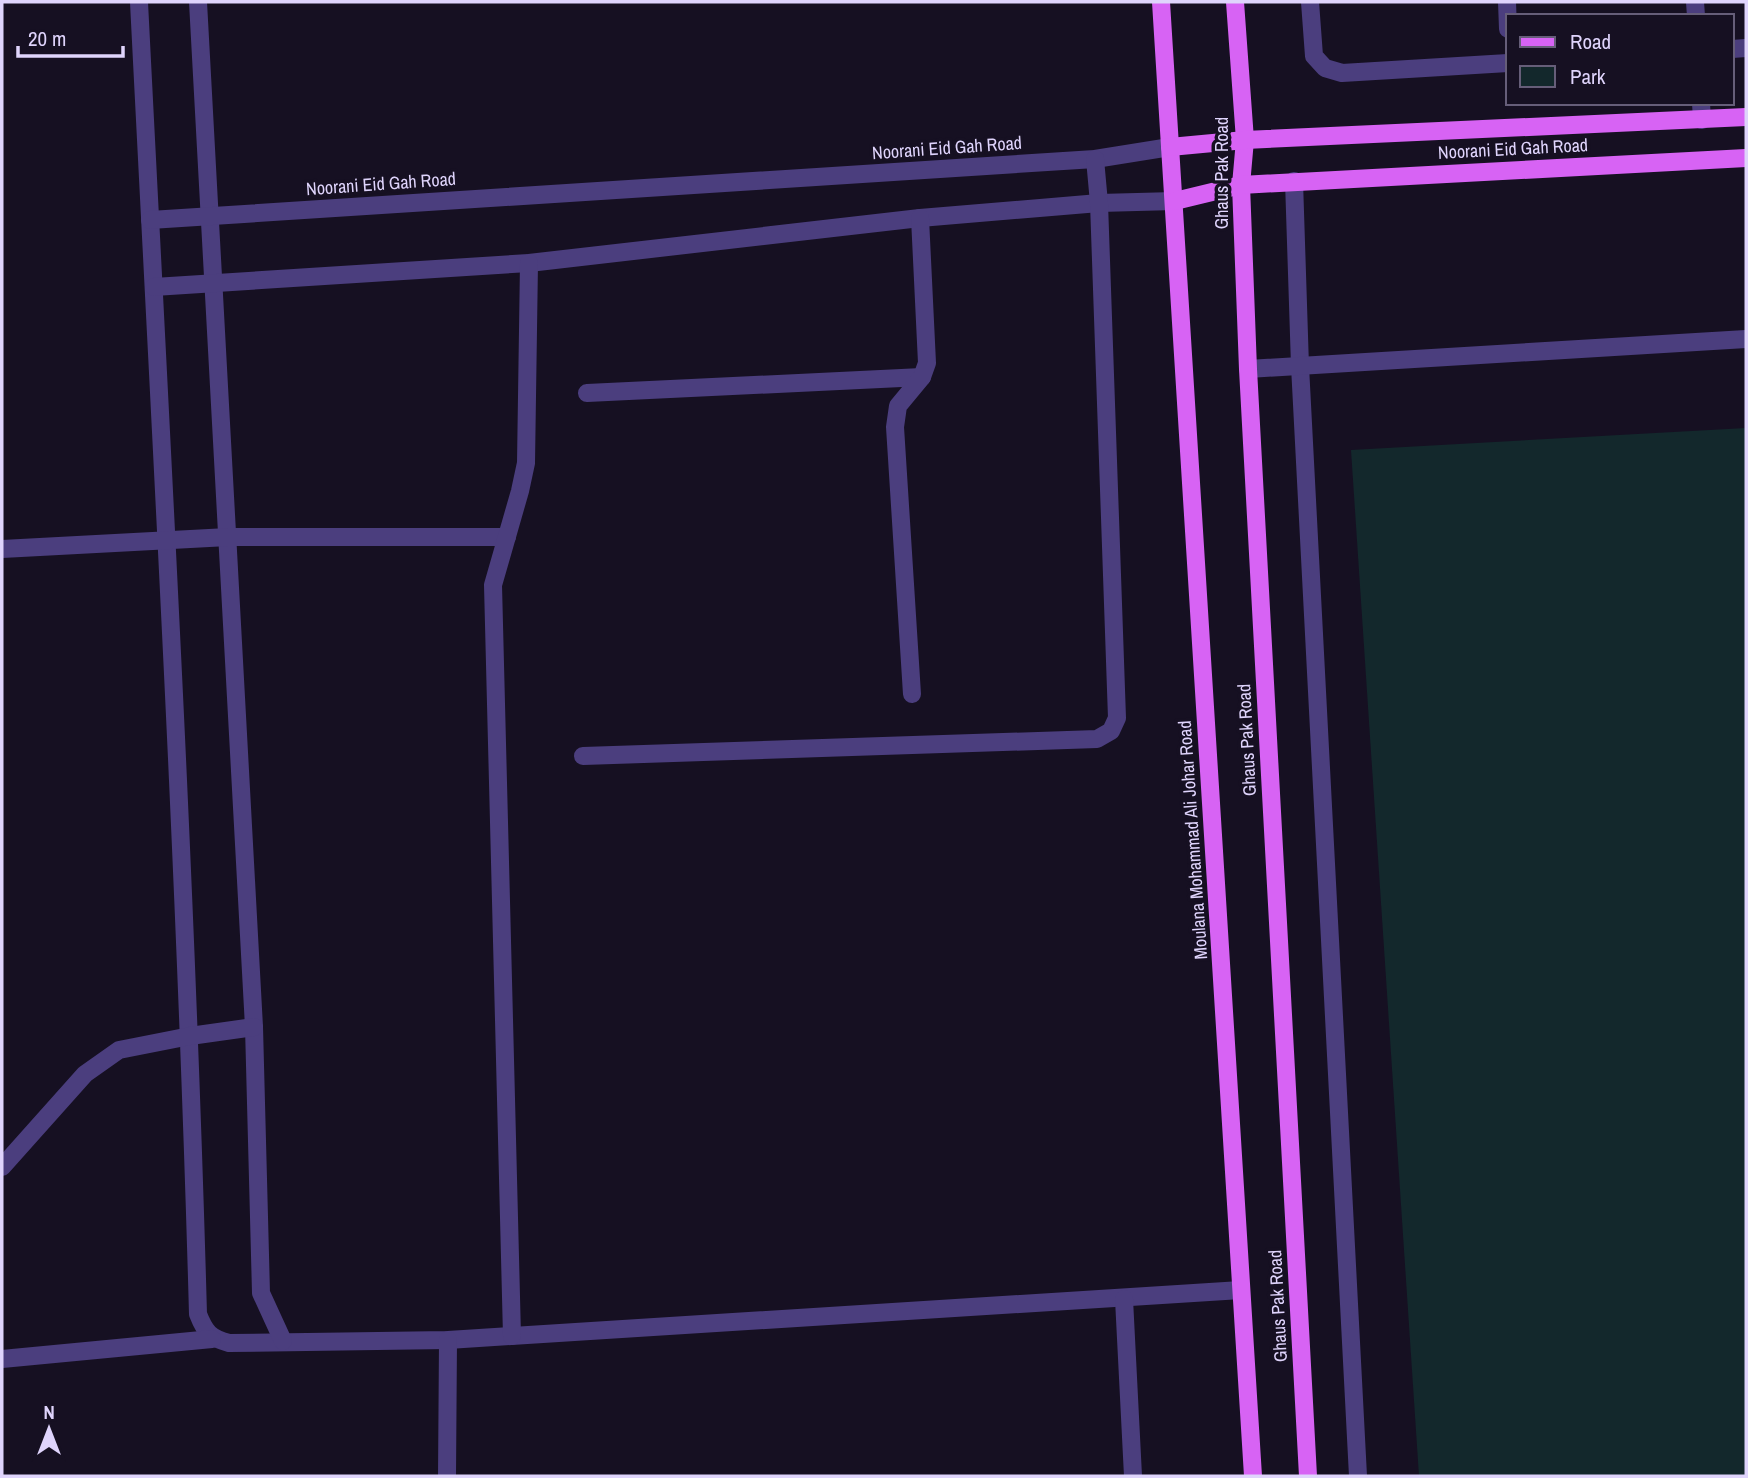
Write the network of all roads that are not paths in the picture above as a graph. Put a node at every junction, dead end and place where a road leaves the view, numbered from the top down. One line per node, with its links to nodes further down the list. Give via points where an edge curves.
1 (139, 2): 19 (street)
2 (198, 2): 17 (street)
3 (1161, 2): 10 (main road)
4 (1235, 2): 9 (main road, Ghaus Pak Road)
5 (1310, 2): 6 (street, via 1314,56 1325,68 1342,73)
6 (1506, 62)
7 (1701, 112): 8 (main road, Noorani Eid Gah Road); 9 (main road, Noorani Eid Gah Road)
8 (1746, 117)
9 (1245, 140): 10 (main road, Noorani Eid Gah Road); 14 (main road, Ghaus Pak Road)
10 (1170, 147): 12 (street, Noorani Eid Gah Road); 15 (main road, Moulana Mohammad Ali Johar Road)
11 (1746, 158): 13 (main road, Noorani Eid Gah Road)
12 (1096, 159): 16 (street); 17 (street, Noorani Eid Gah Road)
13 (1294, 181): 14 (main road, Noorani Eid Gah Road); 24 (street)
14 (1241, 185): 15 (main road, Noorani Eid Gah Road); 25 (main road, Ghaus Pak Road)
15 (1175, 201): 16 (street, Noorani Eid Gah Road); 37 (main road, Moulana Mohammad Ali Johar Road)
16 (1099, 203): 18 (street, Noorani Eid Gah Road); 33 (street, via 1117,718 1111,731 1097,739)
17 (209, 217): 19 (street, Noorani Eid Gah Road); 21 (street)
18 (920, 218): 20 (street, Noorani Eid Gah Road); 26 (street, via 927,363)
19 (150, 219): 22 (street)
20 (529, 263): 21 (street, Noorani Eid Gah Road); 29 (street, via 526,463)
21 (213, 285): 22 (street, Noorani Eid Gah Road); 28 (street)
22 (154, 287): 30 (street)
23 (1746, 340): 24 (street)
24 (1300, 366): 25 (street); 48 (street)
25 (1248, 369): 47 (main road, Ghaus Pak Road)
26 (922, 377): 27 (street); 32 (street, via 898,406 895,427)
27 (587, 393)
28 (228, 537): 29 (street); 30 (street); 34 (street)
29 (507, 537): 39 (street, via 493,585)
30 (168, 540): 31 (street); 35 (street)
31 (2, 549)
32 (912, 694)
33 (583, 756)
34 (254, 1027): 35 (street); 42 (street, via 261,1293)
35 (190, 1035): 36 (street, via 119,1050 85,1074); 40 (street, via 198,1314)
36 (2, 1167)
37 (1241, 1290): 38 (street); 46 (main road, Moulana Mohammad Ali Johar Road)
38 (1124, 1299): 39 (street); 45 (street)
39 (512, 1336): 41 (street)
40 (212, 1339): 42 (street, via 229,1343); 43 (street)
41 (448, 1340): 42 (street); 44 (street)
42 (283, 1341)
43 (2, 1359)
44 (447, 1476)
45 (1133, 1476)
46 (1253, 1476)
47 (1308, 1476)
48 (1359, 1476)

